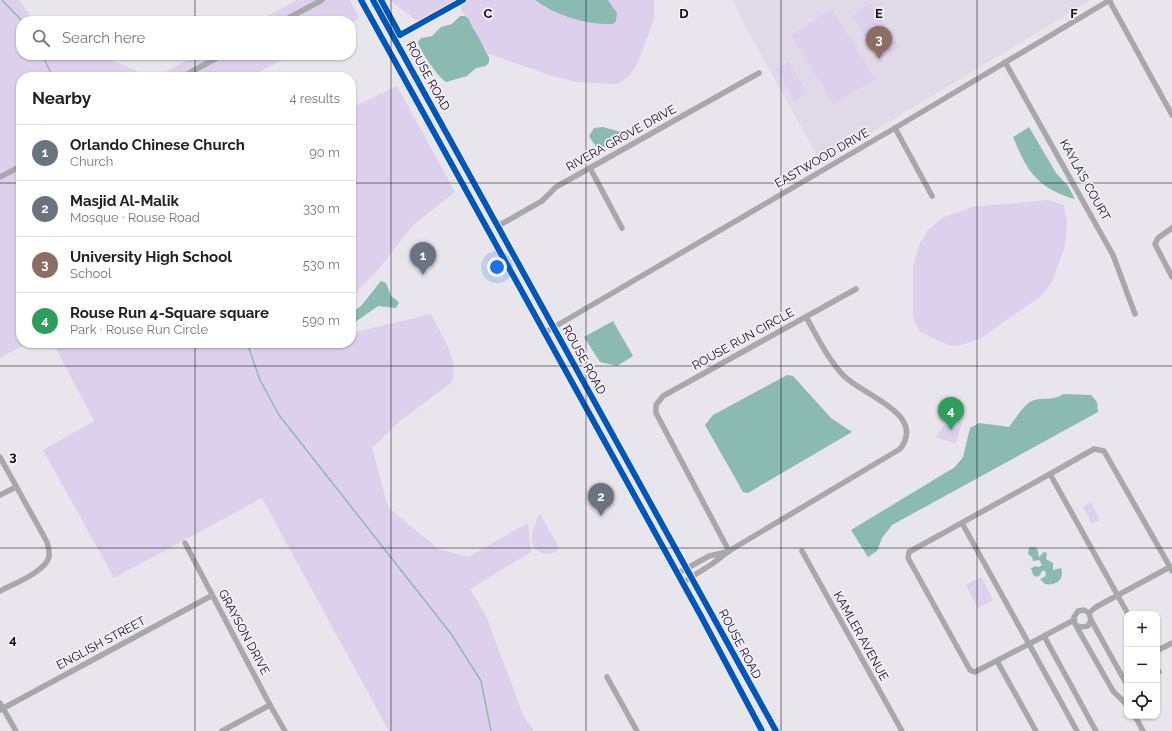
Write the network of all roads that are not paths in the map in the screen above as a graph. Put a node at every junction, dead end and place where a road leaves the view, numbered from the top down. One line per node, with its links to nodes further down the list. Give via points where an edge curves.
1 (322, 0): 5 (street)
2 (360, 0): 24 (street, ROUSE ROAD)
3 (373, 0): 16 (street, ROUSE ROAD)
4 (1109, 0): 7 (street, EASTWOOD DRIVE); 10 (street)
5 (292, 16)
6 (213, 60): 8 (street)
7 (1005, 62): 11 (street, EASTWOOD DRIVE); 21 (street, KAYLA'S COURT, via 1113,255)
8 (191, 72)
9 (759, 73): 12 (street, RIVERA GROVE DRIVE)
10 (1172, 115)
11 (895, 128): 15 (street); 23 (street, EASTWOOD DRIVE)
12 (590, 168): 16 (street, RIVERA GROVE DRIVE, via 556,187 542,201); 17 (street)
13 (16, 169): 14 (street)
14 (0, 177)
15 (932, 196)
16 (498, 226): 23 (street, ROUSE ROAD)
17 (622, 228)
18 (1172, 228): 19 (street, via 1158,238 1155,244)
19 (1172, 277)
20 (856, 289): 22 (street)
21 (1134, 314)
22 (806, 317): 32 (street, ROUSE RUN CIRCLE, via 663,396 656,405 656,413); 32 (street, ROUSE RUN CIRCLE, via 843,375 902,417 907,430 906,440 900,449)
23 (554, 327): 24 (street, EASTWOOD DRIVE); 35 (street, ROUSE ROAD)
24 (544, 333): 37 (street, ROUSE ROAD)
25 (0, 457): 27 (street)
26 (1050, 474): 29 (street); 36 (street, via 1094,449 1104,451); 42 (street)
27 (16, 487): 28 (street); 40 (street, via 47,542 49,558 36,572)
28 (0, 495)
29 (962, 523): 50 (street); 52 (street, via 909,552 908,558 970,670 978,672)
30 (185, 543): 41 (street, GRAYSON DRIVE)
31 (802, 551): 65 (street, KAMLER AVENUE)
32 (729, 552): 33 (street, ROUSE RUN CIRCLE); 34 (street, ROUSE RUN CIRCLE)
33 (709, 556): 34 (street); 35 (street, ROUSE RUN CIRCLE)
34 (712, 564): 38 (street, ROUSE RUN CIRCLE)
35 (687, 569): 37 (street, ROUSE RUN CIRCLE); 38 (street, ROUSE ROAD)
36 (1171, 569): 42 (street)
37 (677, 574): 39 (street, ROUSE ROAD)
38 (691, 577): 39 (street, ROUSE RUN CIRCLE); 64 (street, ROUSE ROAD)
39 (682, 583): 63 (street, ROUSE ROAD)
40 (0, 591)
41 (212, 596): 56 (street, GRAYSON DRIVE); 57 (street, ENGLISH STREET)
42 (1118, 596): 43 (street); 44 (street)
43 (1126, 611)
44 (1089, 613): 45 (street, via 1084,610 1078,611); 46 (street)
45 (1074, 620): 47 (street); 48 (street)
46 (1091, 620): 47 (street, via 1088,626); 54 (street)
47 (1078, 626): 55 (street, via 1113,691)
48 (1044, 636): 50 (street); 68 (street)
49 (1172, 643): 51 (street)
50 (1029, 644): 52 (street); 67 (street)
51 (1160, 649)
52 (997, 661): 66 (street)
53 (607, 677): 62 (street)
54 (1126, 683)
55 (1124, 702)
56 (270, 705): 60 (street); 61 (street, GRAYSON DRIVE)
57 (1, 707): 59 (street)
58 (1137, 719): 69 (street)
59 (16, 731)
60 (222, 731)
61 (285, 731)
62 (637, 731)
63 (762, 731)
64 (776, 731)
65 (902, 731)
66 (1036, 731)
67 (1077, 731)
68 (1096, 731)
69 (1143, 731)

